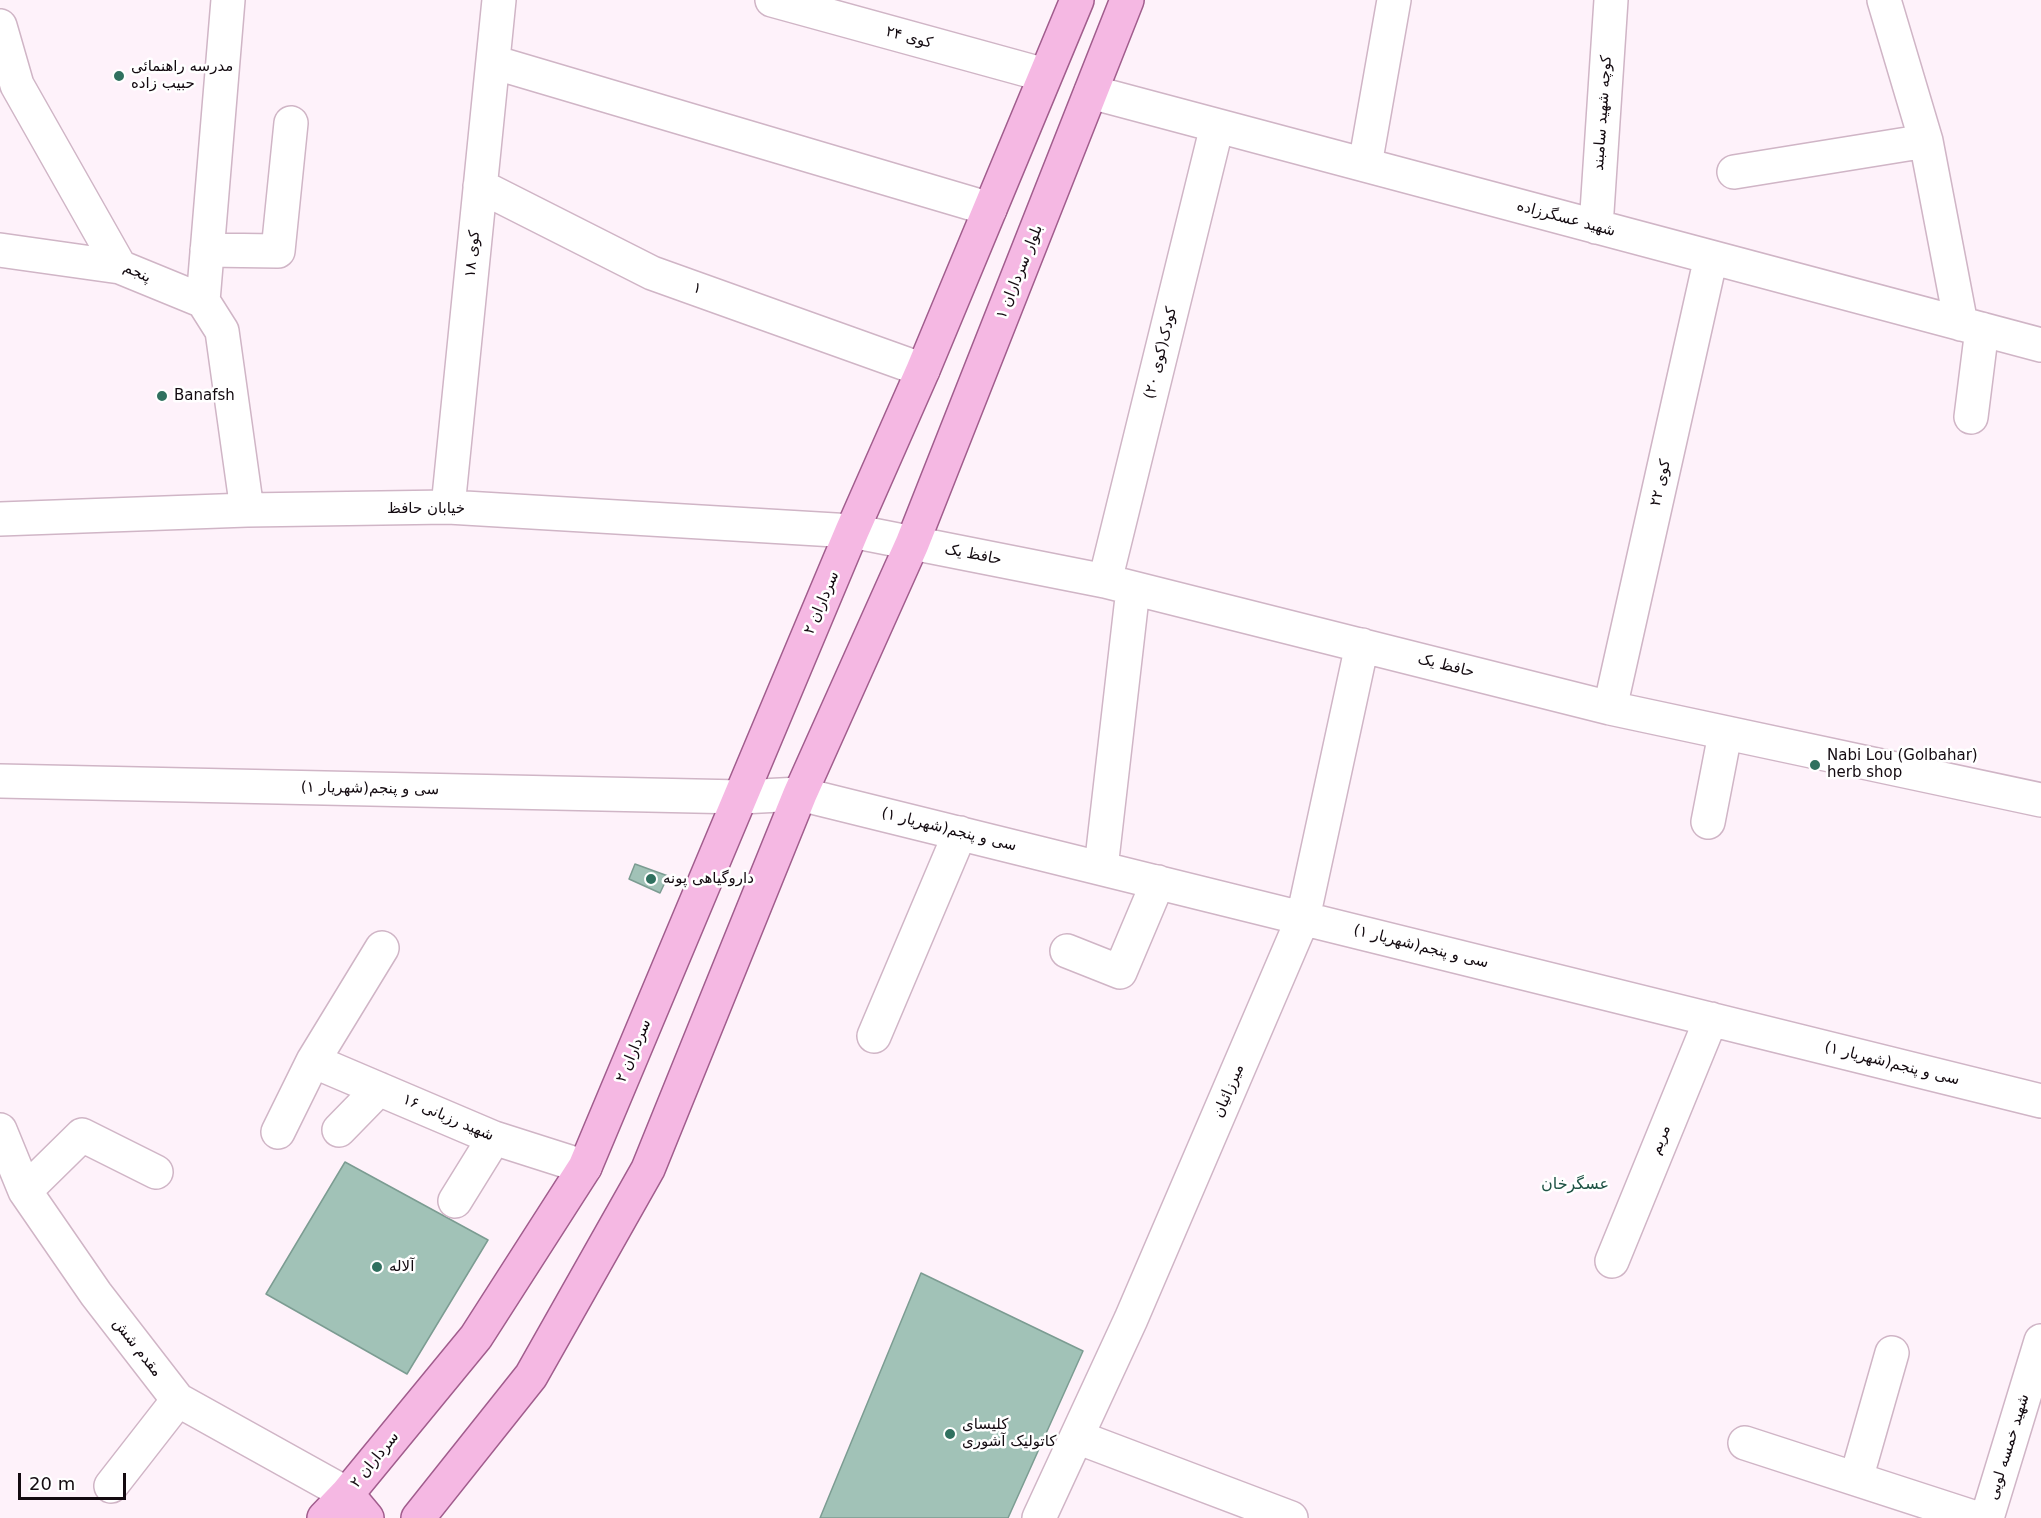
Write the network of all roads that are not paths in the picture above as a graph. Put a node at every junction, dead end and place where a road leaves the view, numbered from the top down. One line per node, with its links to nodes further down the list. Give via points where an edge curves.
1 (228, 0): 23 (street)
2 (499, 0): 10 (street, کوی ۱۸)
3 (772, 0): 12 (street, کوی ۲۴)
4 (1077, 0): 12 (main road)
5 (1127, 0): 13 (main road, بلوار سرداران ۱)
6 (1394, 0): 17 (street)
7 (1611, 0): 21 (street, کوچه شهید سامبند)
8 (1884, 0): 16 (street)
9 (0, 26): 11 (street, پنجم)
10 (493, 62): 19 (street, کوی ۱۸); 20 (street)
11 (6, 70): 25 (street, پنجم)
12 (1045, 75): 20 (main road)
13 (1091, 92): 15 (street, شهید عسگرزاده); 35 (main road, بلوار سرداران ۱)
14 (291, 123): 23 (street, via 278,251)
15 (1217, 126): 17 (street, شهید عسگرزاده); 36 (street, کودک(کوی ۲۰))
16 (1926, 141): 18 (street); 27 (street)
17 (1365, 165): 21 (street, شهید عسگرزاده)
18 (1734, 172)
19 (480, 186): 29 (street, ۱, via 652,273); 31 (street, کوی ۱۸)
20 (990, 210): 29 (main road)
21 (1596, 227): 24 (street, شهید عسگرزاده)
22 (0, 250): 25 (street)
23 (207, 250): 26 (street)
24 (1712, 257): 27 (street, شهید عسگرزاده); 38 (street, کوی ۲۲)
25 (120, 267): 26 (street, پنجم)
26 (202, 301): 32 (street, via 222,331)
27 (1971, 327): 28 (street, شهید عسگرزاده); 30 (street)
28 (2041, 345)
29 (923, 370): 34 (main road)
30 (1971, 417)
31 (448, 507): 32 (street, خیابان حافظ); 34 (street, خیابان حافظ)
32 (247, 510): 33 (street, خیابان حافظ)
33 (0, 519)
34 (852, 531): 35 (street, حافظ یک); 42 (main road, سرداران ۲)
35 (912, 543): 36 (street, حافظ یک); 41 (main road)
36 (1119, 585): 37 (street, حافظ یک); 46 (street, کودک(کوی ۲۰))
37 (1362, 645): 38 (street, حافظ یک); 48 (street, میرزائیان)
38 (1610, 708): 39 (street, حافظ یک)
39 (1725, 734): 43 (street, حافظ یک); 44 (street)
40 (0, 781): 42 (street, سی و پنجم(شهریار ۱))
41 (800, 794): 42 (street, سی و پنجم(شهریار ۱)); 45 (street, سی و پنجم(شهریار ۱)); 74 (main road, via 648,1169 531,1376)
42 (741, 797): 60 (main road, سرداران ۲)
43 (2041, 800)
44 (1708, 822)
45 (960, 833): 46 (street, سی و پنجم(شهریار ۱)); 52 (street)
46 (1101, 868): 47 (street, سی و پنجم(شهریار ۱))
47 (1158, 882): 48 (street, سی و پنجم(شهریار ۱)); 50 (street, via 1120,972)
48 (1303, 918): 51 (street, سی و پنجم(شهریار ۱)); 68 (street, میرزائیان)
49 (382, 948): 53 (street)
50 (1067, 951)
51 (1711, 1018): 55 (street, سی و پنجم(شهریار ۱)); 64 (street, مریم)
52 (874, 1036)
53 (314, 1061): 54 (street, شهید رزبانی ۱۶); 58 (street)
54 (379, 1089): 57 (street); 59 (street, شهید رزبانی ۱۶)
55 (2041, 1101)
56 (0, 1130): 62 (street, مقدم شش)
57 (339, 1130)
58 (278, 1132)
59 (494, 1138): 60 (street, شهید رزبانی ۱۶); 63 (street)
60 (585, 1167): 72 (main road, سرداران ۲, via 476,1337)
61 (156, 1172): 62 (street, via 82,1135)
62 (25, 1191): 67 (street, مقدم شش, via 96,1294)
63 (455, 1201)
64 (1612, 1261)
65 (2041, 1341): 78 (street, شهید خمسه لویی)
66 (1892, 1353): 70 (street)
67 (178, 1400): 71 (street); 72 (street, مقدم شش)
68 (1077, 1437): 75 (street, میرزائیان); 76 (street)
69 (1745, 1443): 70 (street)
70 (1856, 1479): 77 (street)
71 (111, 1486)
72 (357, 1506): 73 (main road, سرداران ۲)
73 (324, 1518)
74 (418, 1518)
75 (1039, 1518)
76 (1291, 1518)
77 (1976, 1518)
78 (1987, 1518)

